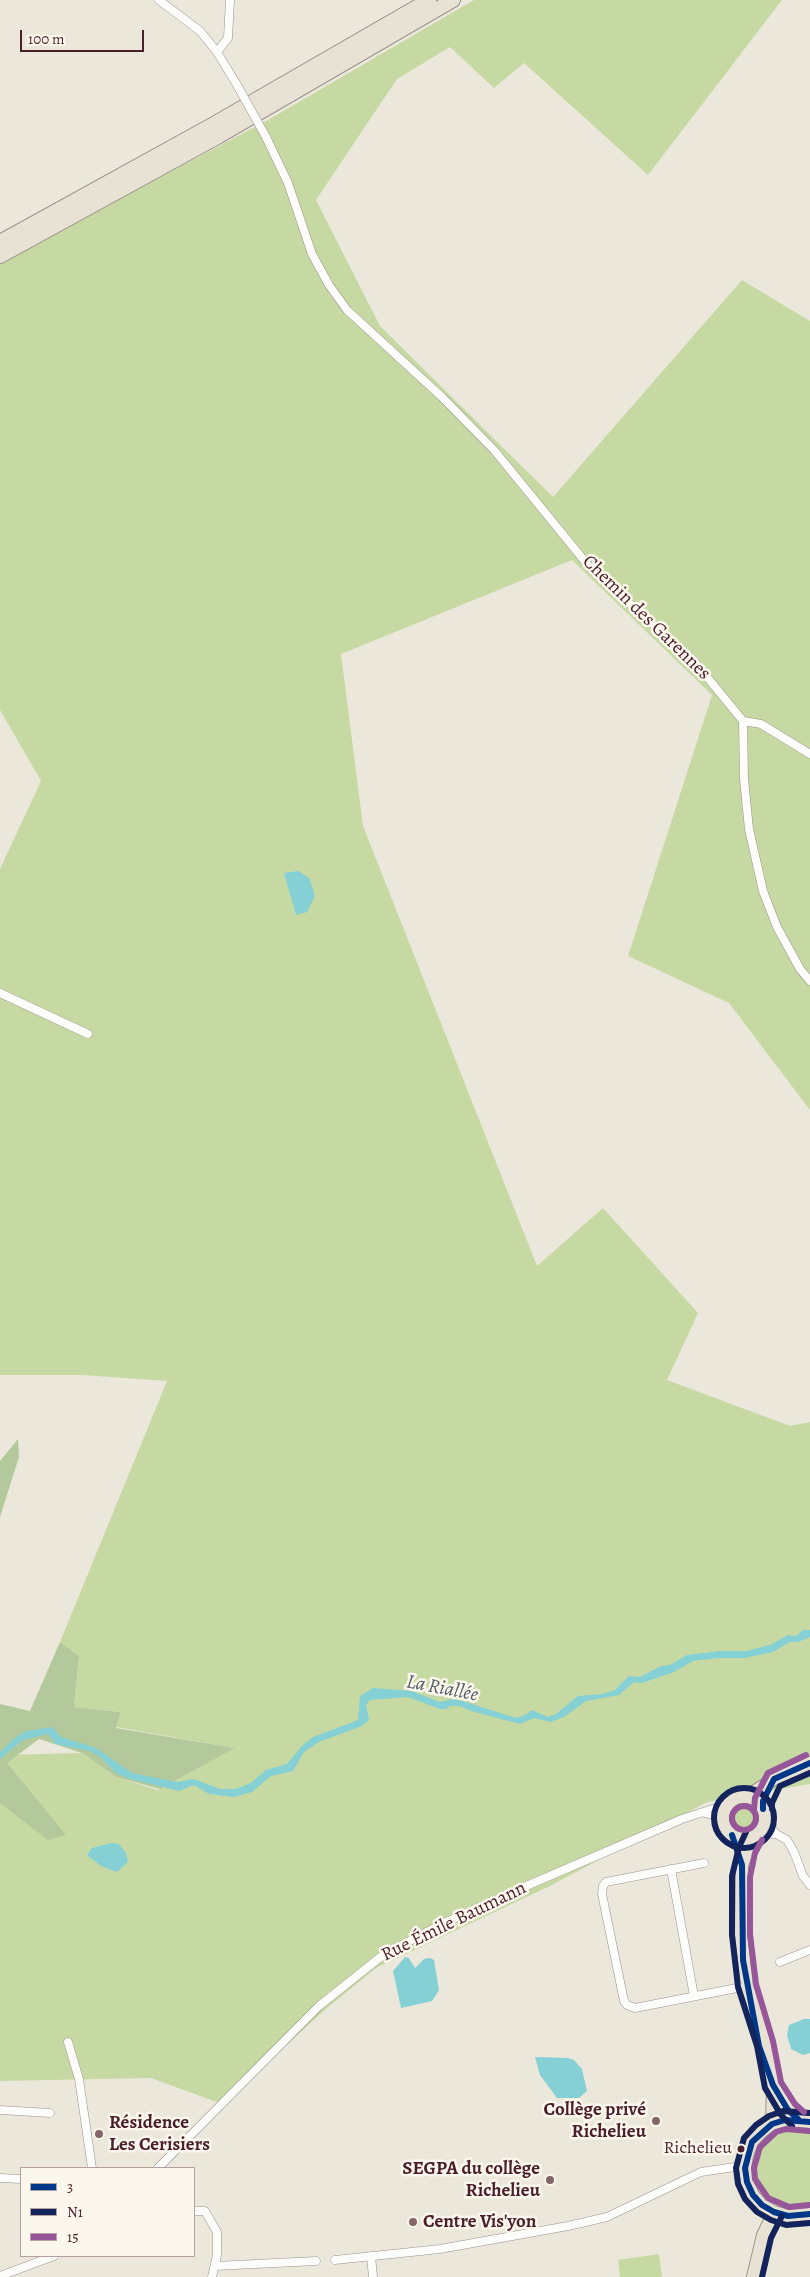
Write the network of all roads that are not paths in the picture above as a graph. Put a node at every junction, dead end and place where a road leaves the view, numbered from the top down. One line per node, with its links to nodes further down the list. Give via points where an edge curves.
1 (159, 0): 5 (street, Chemin des Garennes, via 192,24)
2 (230, 0): 5 (street, via 228,38)
3 (429, 0): 6 (highway)
4 (453, 0): 7 (highway, via 235,127)
5 (217, 52): 8 (street, Chemin des Garennes, bridge, via 266,137 288,183 312,254 329,285 357,321 442,397 494,450 592,570 694,661)
6 (0, 242)
7 (0, 256)
8 (743, 721): 9 (street, via 760,724); 10 (street, via 749,829 763,891 777,927)
9 (810, 754)
10 (810, 981)
11 (0, 993): 12 (street)
12 (88, 1034)
13 (810, 1763): 14 (main road)
14 (774, 1779): 15 (main road); 18 (main road, via 762,1801)
15 (746, 1797): 16 (main road, via 739,1797); 18 (main road, via 756,1801)
16 (728, 1804): 17 (street, Rue Émile Baumann); 19 (main road)
17 (700, 1813): 19 (street); 38 (street, Rue Émile Baumann, via 440,1925 383,1955 319,2006)
18 (764, 1815): 20 (main road); 21 (street)
19 (722, 1818): 22 (main road)
20 (756, 1834): 21 (street); 22 (main road, via 743,1839); 24 (main road)
21 (776, 1834): 26 (street, via 787,1840 802,1876)
22 (732, 1835): 24 (main road)
23 (704, 1863): 25 (street)
24 (742, 1865): 29 (main road, via 741,1935)
25 (671, 1869): 30 (street); 30 (street, via 606,1882 602,1894 627,2005 635,2008)
26 (810, 1885)
27 (810, 1950): 28 (street)
28 (780, 1962)
29 (747, 1986): 30 (street); 32 (main road, via 759,2046)
30 (694, 1996)
31 (68, 2042): 37 (street, via 79,2079)
32 (773, 2085): 35 (main road, via 788,2110); 36 (main road)
33 (0, 2110): 34 (street)
34 (50, 2113)
35 (804, 2120): 36 (main road)
36 (772, 2124): 39 (main road, via 752,2142)
37 (92, 2167)
38 (159, 2167)
39 (745, 2168): 43 (main road, via 753,2195); 45 (street, via 701,2172 607,2217 432,2250)
40 (0, 2178): 41 (street)
41 (20, 2179)
42 (195, 2211): 49 (street, via 205,2211 217,2232)
43 (774, 2212): 44 (main road, via 788,2216); 53 (main road, via 763,2235)
44 (810, 2214)
45 (371, 2256): 47 (street); 52 (street)
46 (51, 2257): 50 (street)
47 (335, 2260)
48 (316, 2261): 49 (street)
49 (215, 2266): 51 (street)
50 (0, 2276)
51 (212, 2277)
52 (373, 2277)
53 (753, 2277)

